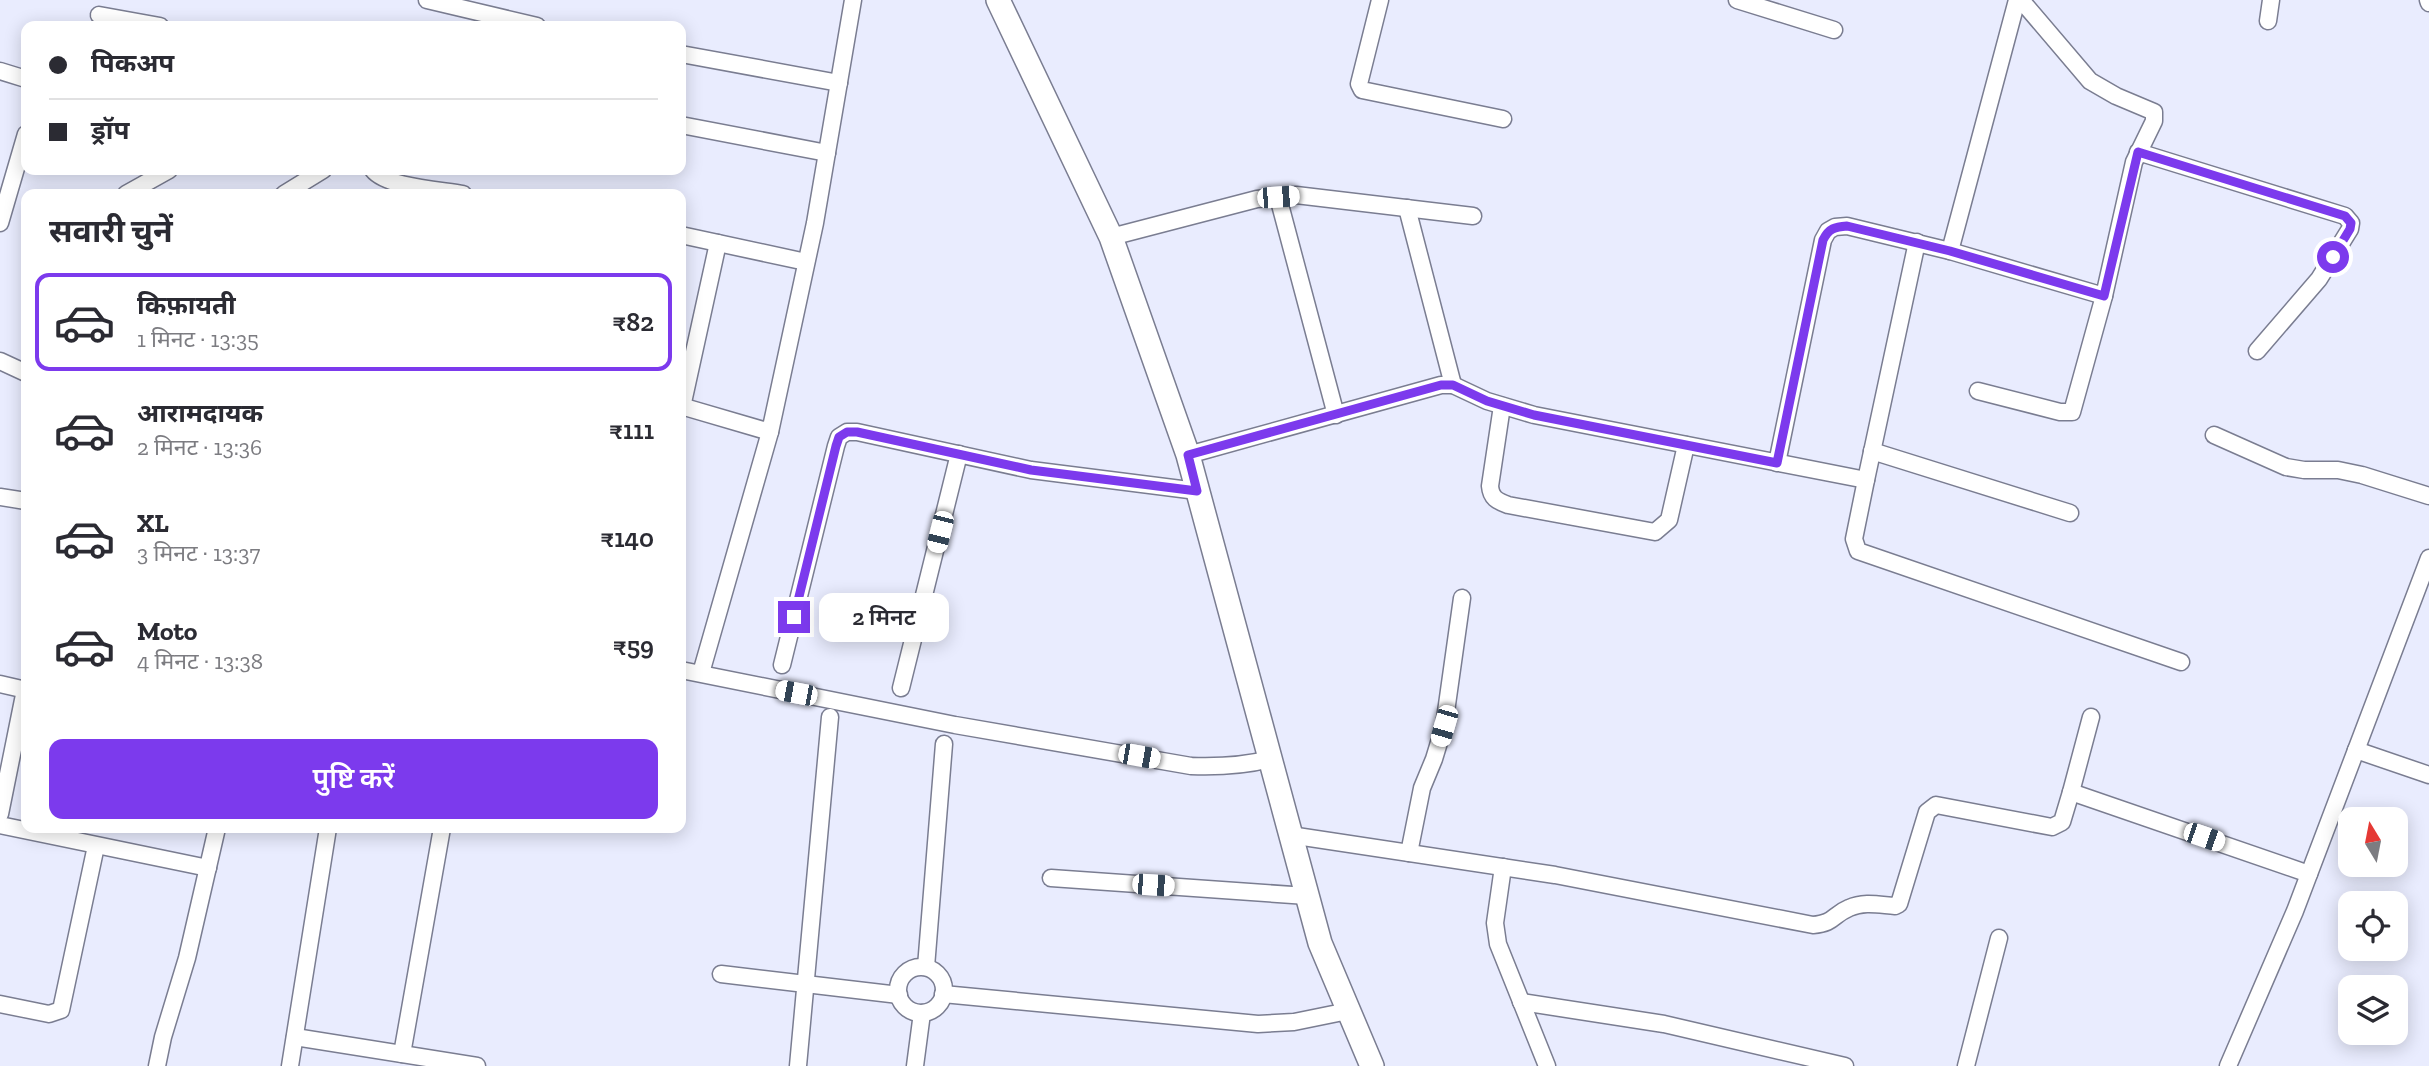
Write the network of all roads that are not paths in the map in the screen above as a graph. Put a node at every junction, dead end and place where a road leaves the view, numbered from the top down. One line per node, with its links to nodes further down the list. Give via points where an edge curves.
1 (427, 0): 11 (street)
2 (853, 0): 17 (street)
3 (998, 0): 34 (street)
4 (1380, 0): 18 (street, via 1359,83 1362,90)
5 (1737, 0): 8 (street)
6 (2019, 0): 21 (street, via 2090,81 2154,112); 37 (street)
7 (2270, 0): 12 (street)
8 (1783, 7): 13 (street)
9 (99, 15): 10 (street)
10 (132, 21)
11 (516, 21)
12 (2268, 21)
13 (1835, 30)
14 (686, 55): 17 (street)
15 (0, 71): 16 (street)
16 (21, 77)
17 (839, 83): 22 (street)
18 (1503, 119)
19 (686, 126): 22 (street)
20 (21, 151): 32 (street)
21 (2138, 152): 39 (street); 40 (street, via 2345,216 2351,223 2319,279)
22 (827, 153): 38 (street)
23 (160, 175): 26 (street)
24 (315, 175): 27 (street)
25 (378, 175): 28 (street)
26 (135, 189)
27 (292, 189)
28 (434, 189)
29 (1278, 197): 30 (street, via 1296,195); 34 (street); 48 (street)
30 (1407, 208): 31 (street); 44 (street)
31 (1473, 216)
32 (0, 223)
33 (686, 236): 36 (street)
34 (1111, 237): 54 (street)
35 (1916, 242): 37 (street); 52 (street); 55 (street, via 1847,226 1828,231)
36 (718, 243): 38 (street); 43 (street)
37 (1950, 251): 39 (street)
38 (806, 262): 49 (street)
39 (2104, 296): 45 (street, via 2071,412)
40 (2257, 351)
41 (0, 361): 42 (street)
42 (21, 371)
43 (686, 384)
44 (1453, 385): 46 (street); 48 (street)
45 (1978, 391)
46 (1502, 406): 51 (street); 51 (street, via 1490,486 1491,494 1508,505 1655,532 1669,520)
47 (686, 407): 49 (street)
48 (1336, 415): 54 (street)
49 (769, 432): 67 (street)
50 (2214, 435): 58 (street, via 2286,467 2338,470)
51 (1686, 445): 55 (street)
52 (1872, 451): 56 (street); 61 (street)
53 (959, 454): 57 (street, via 1031,470); 65 (street, via 857,432 839,437); 69 (street)
54 (1188, 455): 57 (street)
55 (1777, 463): 56 (street)
56 (1866, 480): 64 (street, via 1854,539 1858,551)
57 (1197, 491): 76 (street)
58 (2429, 496)
59 (0, 497): 60 (street)
60 (21, 500)
61 (2070, 513)
62 (2429, 558): 75 (street)
63 (1462, 598): 88 (street, via 1444,726 1422,788)
64 (2181, 662)
65 (782, 665)
66 (686, 671): 67 (street)
67 (701, 673): 76 (street, via 1191,765 1232,766)
68 (0, 684): 70 (street)
69 (901, 688)
70 (21, 689)
71 (21, 714): 79 (street)
72 (2091, 717): 78 (street)
73 (830, 718): 97 (street)
74 (944, 744): 95 (street)
75 (2356, 750): 77 (street); 91 (street)
76 (1270, 760): 86 (street)
77 (2429, 775)
78 (2071, 792): 89 (street, via 2062,822 2052,827 1936,804 1927,812 1899,904 1846,908 1823,924); 91 (street)
79 (0, 814)
80 (0, 825): 81 (street)
81 (21, 830)
82 (37, 833): 87 (street)
83 (216, 833): 90 (street)
84 (327, 833): 104 (street)
85 (441, 833): 105 (street)
86 (1290, 835): 88 (street); 93 (street)
87 (96, 846): 90 (street); 101 (street, via 61,1010 49,1014)
88 (1409, 853): 89 (street)
89 (1503, 867): 100 (street, via 1495,923 1498,944)
90 (208, 868): 106 (street)
91 (2309, 874): 115 (street)
92 (1051, 878): 93 (street)
93 (1307, 896): 102 (street, via 1320,943)
94 (1998, 938): 114 (street)
95 (926, 967): 98 (street, via 942,980); 99 (street, via 905,973)
96 (721, 974): 97 (street)
97 (807, 984): 99 (street); 109 (street)
98 (943, 994): 102 (street, via 1258,1024); 103 (street, via 936,1006)
99 (899, 995): 103 (street, via 908,1008)
100 (1521, 1002): 112 (street); 113 (street, via 1664,1024)
101 (0, 1004)
102 (1348, 1011): 111 (street)
103 (922, 1013): 110 (street)
104 (295, 1037): 105 (street); 107 (street)
105 (402, 1054): 108 (street)
106 (158, 1066)
107 (290, 1066)
108 (477, 1066)
109 (798, 1066)
110 (915, 1066)
111 (1372, 1066)
112 (1547, 1066)
113 (1846, 1066)
114 (1966, 1066)
115 (2228, 1066)

